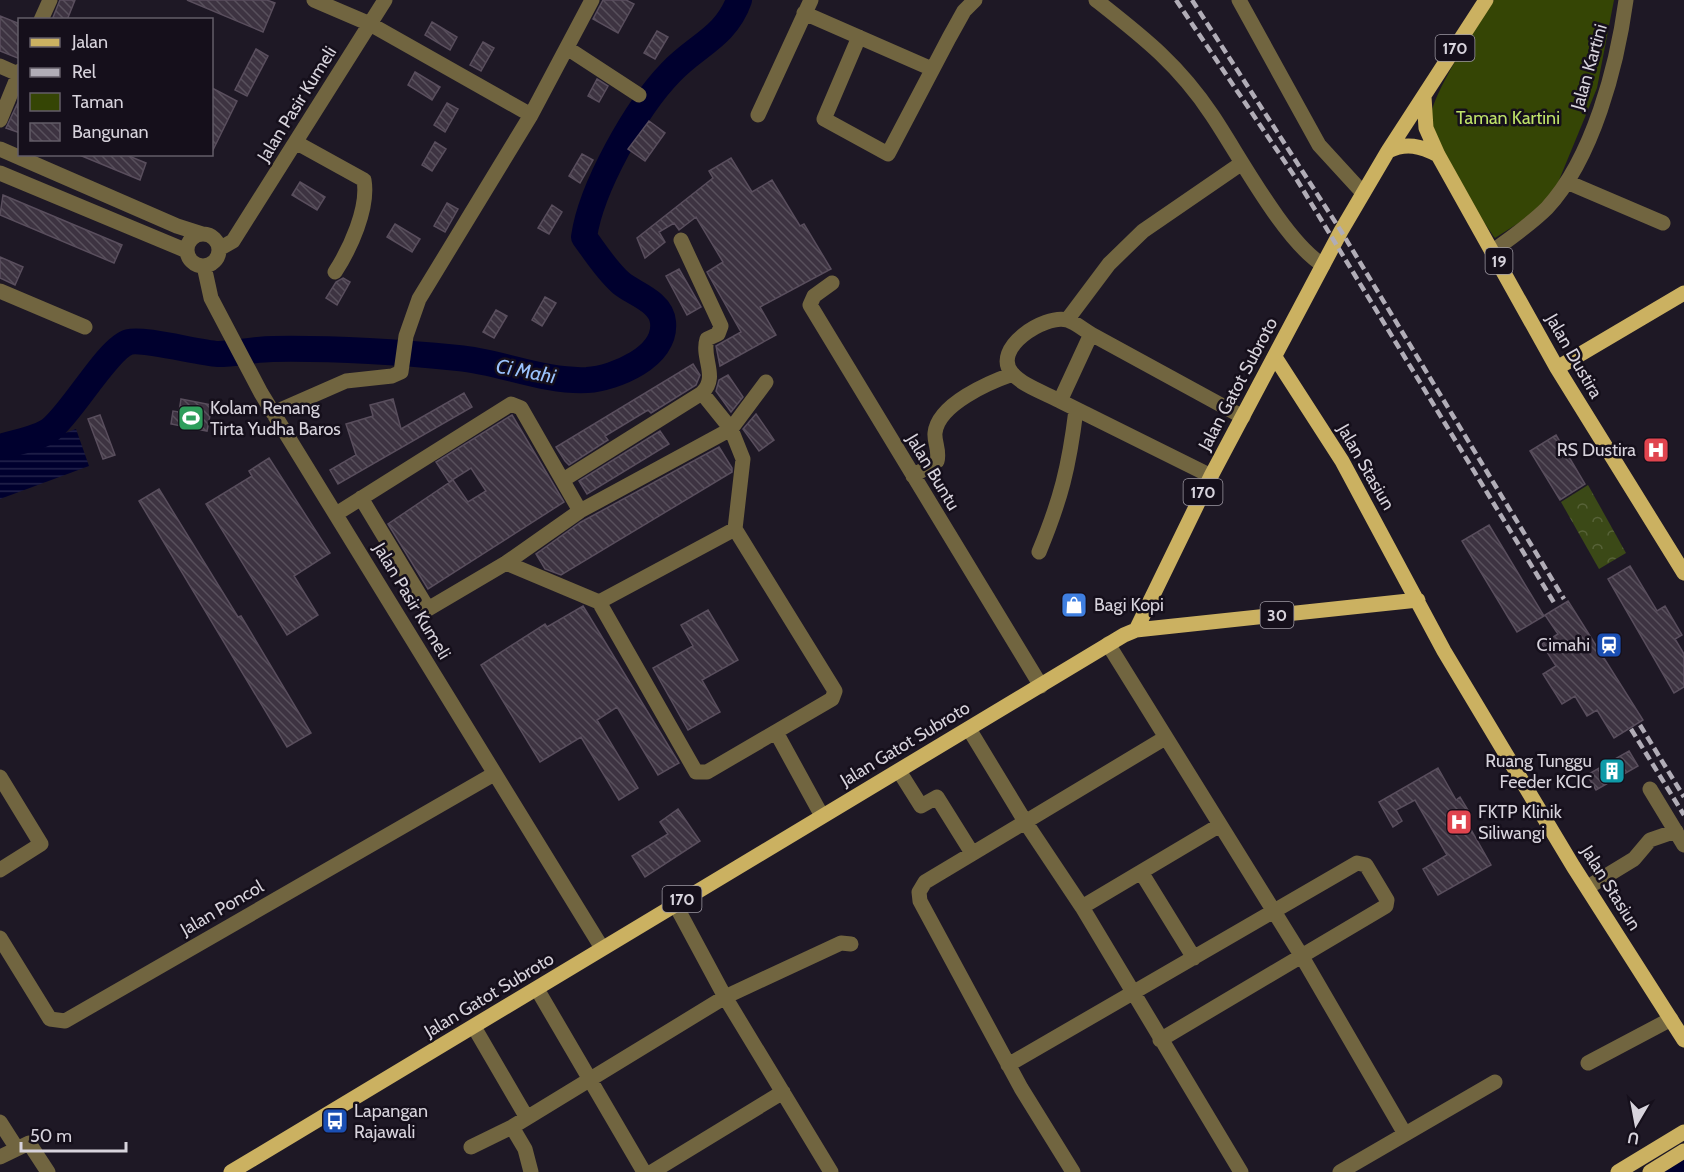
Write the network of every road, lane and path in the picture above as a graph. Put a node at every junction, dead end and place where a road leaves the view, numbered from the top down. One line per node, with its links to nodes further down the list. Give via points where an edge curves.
1 (50, 0): 11 (street)
2 (314, 0): 12 (street)
3 (385, 0): 12 (street, Jalan Pasir Kumeli)
4 (592, 0): 14 (street)
5 (975, 0): 16 (street, via 964,11)
6 (1096, 0): 28 (street, via 1157,48 1181,73)
7 (1239, 0): 31 (street, via 1319,145)
8 (1486, 0): 20 (main road, 170)
9 (1626, 0): 30 (street, Jalan Kartini, via 1607,84 1587,141)
10 (807, 6): 13 (street); 22 (street)
11 (42, 18)
12 (369, 24): 21 (street); 24 (street, Jalan Pasir Kumeli)
13 (858, 37): 16 (street); 16 (street, via 824,119 888,154)
14 (567, 48): 19 (street); 21 (street)
15 (0, 66): 17 (street)
16 (932, 69)
17 (18, 72)
18 (18, 75): 23 (street)
19 (639, 95)
20 (1424, 97): 26 (main road, 170); 27 (main road, Jalan Dustira / 19, via 1426,128)
21 (531, 115): 54 (street, via 419,299 399,374 346,381)
22 (758, 115)
23 (0, 120)
24 (297, 143): 35 (street, Jalan Pasir Kumeli, via 233,241); 40 (street, via 364,180 351,248)
25 (0, 149): 33 (street)
26 (1388, 151): 27 (main road, via 1404,145); 31 (main road, Jalan Gatot Subroto / 170)
27 (1438, 155): 36 (main road, Jalan Dustira / 19)
28 (1242, 164): 38 (street, via 1304,251); 44 (street, via 1143,231 1109,264)
29 (0, 173): 37 (street)
30 (1567, 182): 32 (street); 36 (street, Jalan Kartini, via 1546,208)
31 (1363, 193): 38 (main road, Jalan Gatot Subroto / 170)
32 (1663, 223)
33 (202, 234): 35 (street, via 210,236); 37 (street, via 188,243)
34 (681, 240): 51 (street, via 721,326 705,346 710,375)
35 (219, 249): 39 (street, Jalan Pasir Kumeli, via 212,264)
36 (1493, 250): 48 (main road, Jalan Dustira / 19)
37 (187, 251): 39 (street, via 195,265)
38 (1323, 264): 47 (main road, Jalan Gatot Subroto / 170)
39 (204, 266): 54 (street, Jalan Pasir Kumeli, via 211,298)
40 (335, 272)
41 (832, 283): 57 (street, Jalan Buntu, via 814,296 810,305)
42 (0, 291): 45 (street)
43 (1684, 293): 48 (main road)
44 (1068, 320): 46 (street); 49 (street, via 1041,323 1015,342 1008,364)
45 (85, 327)
46 (1091, 334): 52 (street); 55 (street)
47 (1275, 357): 55 (main road, Jalan Gatot Subroto / 170); 68 (main road, Jalan Stasiun, via 1342,461)
48 (1557, 368): 66 (main road, Jalan Dustira / 19)
49 (1013, 374): 52 (street); 57 (street, via 967,395 950,408 935,430 937,461)
50 (766, 382): 56 (street)
51 (702, 393): 56 (street); 59 (street)
52 (1060, 401): 53 (street)
53 (1076, 410): 58 (street); 64 (street, via 1062,497)
54 (273, 413): 62 (street, Jalan Pasir Kumeli)
55 (1243, 417): 58 (main road, Jalan Gatot Subroto / 170)
56 (731, 429): 61 (street); 63 (street, via 743,459)
57 (913, 476): 73 (street, Jalan Buntu)
58 (1211, 476): 67 (main road, Jalan Gatot Subroto / 170)
59 (563, 480): 60 (street, via 521,408 512,404); 61 (street)
60 (361, 498): 62 (street); 65 (street, via 428,609)
61 (580, 511): 65 (street)
62 (336, 514): 78 (street, Jalan Pasir Kumeli)
63 (735, 529): 69 (street); 75 (street, via 834,691 832,699)
64 (1039, 552)
65 (506, 563): 69 (street)
66 (1684, 573)
67 (1154, 590): 70 (main road, via 1154,610); 71 (main road, Jalan Gatot Subroto / 170)
68 (1418, 600): 70 (main road, 30); 89 (main road, Jalan Stasiun, via 1444,651)
69 (599, 602): 75 (street, via 696,772 707,772)
70 (1173, 627): 71 (main road, 30)
71 (1136, 630): 72 (main road, Jalan Gatot Subroto / 170)
72 (1108, 644): 73 (main road, Jalan Gatot Subroto / 170); 76 (street)
73 (1041, 686): 74 (main road, Jalan Gatot Subroto / 170)
74 (969, 729): 77 (main road, Jalan Gatot Subroto / 170); 82 (street)
75 (776, 732): 81 (street)
76 (1165, 738): 82 (street); 83 (street)
77 (899, 771): 81 (main road, Jalan Gatot Subroto / 170); 86 (street, via 921,806 937,797)
78 (494, 774): 93 (street, Jalan Poncol, via 65,1020 50,1019); 95 (street, Jalan Pasir Kumeli)
79 (0, 777): 87 (street, via 41,844)
80 (1650, 789): 84 (street)
81 (822, 816): 90 (main road, Jalan Gatot Subroto / 170)
82 (1026, 823): 86 (street); 91 (street)
83 (1220, 825): 88 (street); 92 (street)
84 (1676, 831): 85 (street); 89 (street, via 1650,840 1634,859)
85 (1684, 845)
86 (972, 853): 106 (street, via 925,882 920,901)
87 (0, 870)
88 (1141, 872): 91 (street); 97 (street)
89 (1588, 887): 101 (main road, Jalan Stasiun)
90 (675, 904): 95 (main road, Jalan Gatot Subroto / 170); 100 (street)
91 (1082, 907): 99 (street)
92 (1274, 910): 96 (street); 96 (street, via 1357,863 1366,865 1387,900 1386,906); 97 (street)
93 (0, 938)
94 (851, 944): 100 (street, via 841,943)
95 (602, 948): 98 (main road, Jalan Gatot Subroto / 170)
96 (1301, 955): 103 (street); 114 (street)
97 (1194, 958): 99 (street)
98 (537, 989): 102 (main road, Jalan Gatot Subroto / 170); 107 (street)
99 (1133, 995): 103 (street); 106 (street)
100 (725, 997): 107 (street); 109 (street)
101 (1671, 1019): 104 (main road, Jalan Stasiun); 105 (street)
102 (474, 1027): 110 (street); 120 (main road, Jalan Gatot Subroto / 170)
103 (1160, 1040): 126 (street)
104 (1684, 1040)
105 (1588, 1063)
106 (1008, 1065): 125 (street)
107 (590, 1080): 110 (street); 122 (street)
108 (1495, 1082): 114 (street)
109 (783, 1092): 123 (street); 124 (street)
110 (527, 1118): 112 (street)
111 (0, 1122): 115 (street)
112 (512, 1127): 116 (street); 121 (street, via 525,1149)
113 (1684, 1132): 128 (main road)
114 (1405, 1134): 127 (street)
115 (16, 1147): 118 (street); 119 (street, via 32,1145)
116 (471, 1147)
117 (1684, 1151): 129 (main road)
118 (0, 1157)
119 (48, 1172)
120 (231, 1172)
121 (531, 1172)
122 (644, 1172)
123 (652, 1172)
124 (831, 1172)
125 (1073, 1172)
126 (1241, 1172)
127 (1340, 1172)
128 (1618, 1172)
129 (1650, 1172)

